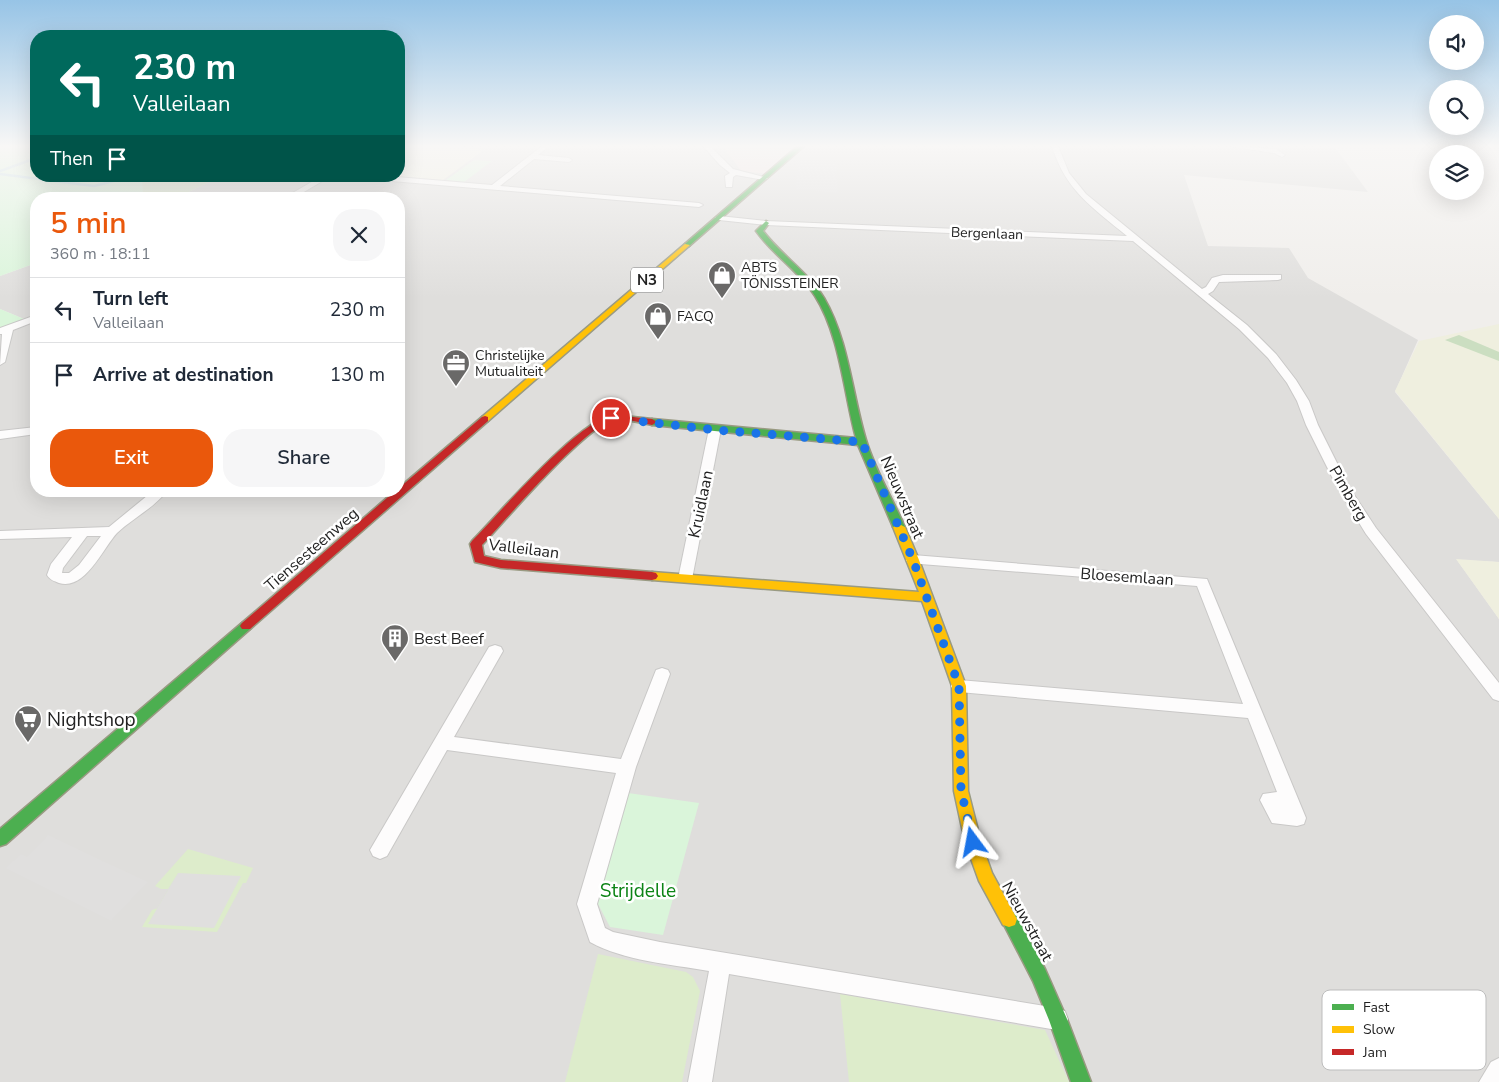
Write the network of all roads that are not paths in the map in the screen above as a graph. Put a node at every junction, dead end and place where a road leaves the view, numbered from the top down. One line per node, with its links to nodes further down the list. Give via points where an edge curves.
1 (602, 196): 4 (street)
2 (743, 196): 5 (street, Tiensesteenweg / N3)
3 (1085, 196): 7 (street, Pimberg)
4 (699, 205)
5 (719, 218): 6 (street, Bergenlaan); 17 (street, Tiensesteenweg / N3)
6 (766, 223): 7 (street, Bergenlaan); 16 (street, Nieuwstraat, via 760,231 764,238 794,266 820,298 834,331)
7 (1134, 239): 9 (street, Pimberg)
8 (1278, 277): 9 (street, via 1223,278 1215,280 1210,289)
9 (1202, 293): 29 (street, Pimberg, via 1258,341 1286,373 1343,487 1371,531)
10 (30, 320): 11 (street)
11 (4, 330): 12 (street)
12 (0, 362)
13 (716, 430): 16 (street, Valleilaan); 24 (street, Kruidlaan); 24 (street, Valleilaan, via 611,418 598,424 574,443 476,544 479,559 501,564)
14 (30, 432): 15 (street)
15 (0, 435)
16 (862, 442): 23 (street, Nieuwstraat)
17 (405, 489)
18 (154, 497): 20 (street)
19 (396, 497): 34 (street, Tiensesteenweg / N3)
20 (112, 531): 21 (street); 21 (street, via 84,568 73,577 63,579 54,574 56,568)
21 (82, 533): 22 (street)
22 (0, 534)
23 (913, 560): 25 (street, Nieuwstraat); 30 (street, Bloesemlaan, via 1202,582)
24 (685, 579): 25 (street, Valleilaan)
25 (927, 597): 28 (street, Nieuwstraat)
26 (495, 651): 31 (street)
27 (662, 674): 32 (street)
28 (959, 686): 30 (street); 37 (street, Nieuwstraat, via 961,790 973,842 985,876 1039,975)
29 (1499, 695)
30 (1254, 712): 33 (street, Bloesemlaan, via 1297,818 1278,817 1269,800)
31 (443, 742): 32 (street); 35 (street)
32 (627, 767): 36 (street, via 587,904 597,935 610,942)
33 (1290, 800)
34 (0, 839)
35 (380, 850)
36 (721, 961): 37 (street); 39 (street)
37 (1058, 1019): 40 (street, Nieuwstraat)
38 (1499, 1070): 41 (street)
39 (700, 1082)
40 (1081, 1082)
41 (1491, 1082)

